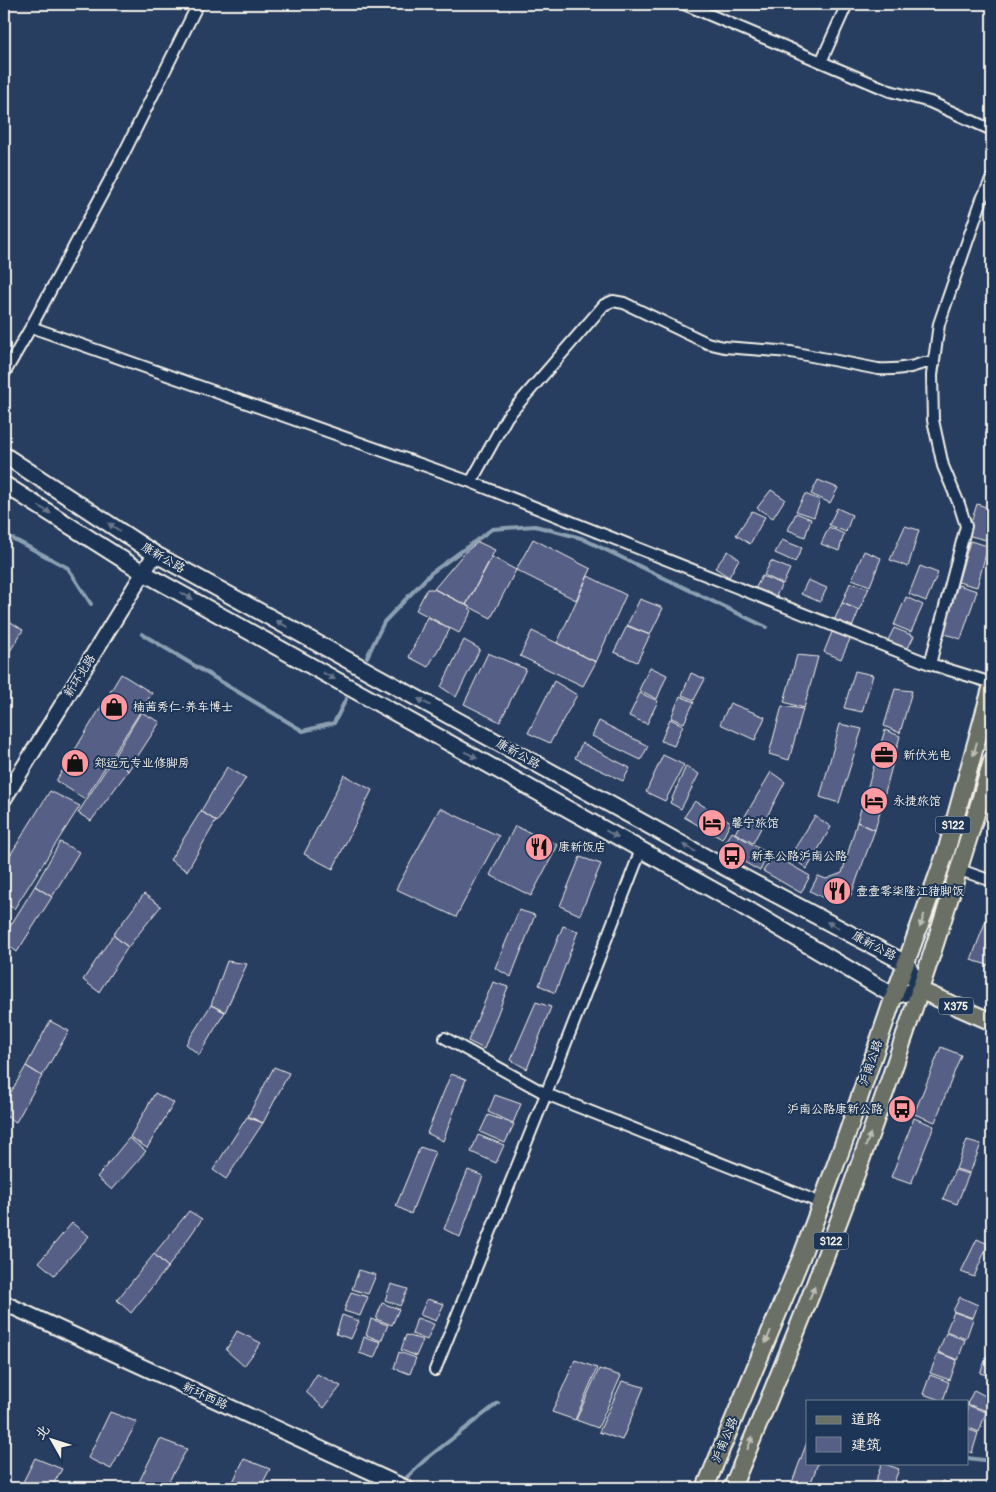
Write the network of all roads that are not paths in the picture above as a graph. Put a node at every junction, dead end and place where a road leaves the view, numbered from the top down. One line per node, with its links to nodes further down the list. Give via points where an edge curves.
1 (198, 4): 7 (street, via 123,156)
2 (684, 4): 4 (street)
3 (847, 4): 4 (street)
4 (821, 62): 5 (street, via 890,91 930,102)
5 (992, 130)
6 (992, 178): 8 (street, via 939,324)
7 (31, 327): 9 (street); 11 (street)
8 (934, 364): 11 (street, via 926,362 891,370 878,369 792,352 724,347 707,343 624,302 613,301 604,305 507,417); 15 (street, via 932,420 943,466 966,526)
9 (4, 374)
10 (4, 456): 13 (main road, 康新公路, one-way to 10)
11 (471, 482): 15 (street)
12 (4, 484): 14 (main road, 康新公路, one-way to 14)
13 (155, 554): 14 (street, 新环北路); 22 (main road, 康新公路, one-way to 13)
14 (144, 573): 18 (street, 新环北路); 19 (main road, 康新公路, one-way to 19)
15 (930, 664): 16 (street)
16 (992, 684): 22 (main road, 沪南公路 / S122, one-way to 22, via 946,852)
17 (992, 762): 20 (main road, 沪南公路 / S122)
18 (4, 799)
19 (641, 850): 24 (main road, 康新公路); 27 (street)
20 (960, 870): 21 (street); 23 (main road, 沪南公路 / S122)
21 (992, 881)
22 (907, 964): 23 (main road, 康新公路); 24 (main road, 沪南公路 / S122)
23 (919, 990): 24 (main road); 25 (main road, X375); 33 (main road, 沪南公路 / S122, one-way to 23, via 821,1268)
24 (894, 996): 28 (main road, 沪南公路 / S122)
25 (992, 1022)
26 (445, 1038): 27 (street)
27 (546, 1094): 28 (street); 30 (street)
28 (821, 1203): 32 (main road, 沪南公路 / S122, one-way to 32)
29 (4, 1303): 31 (street, 新环西路)
30 (436, 1370)
31 (406, 1488)
32 (705, 1488)
33 (732, 1488)

